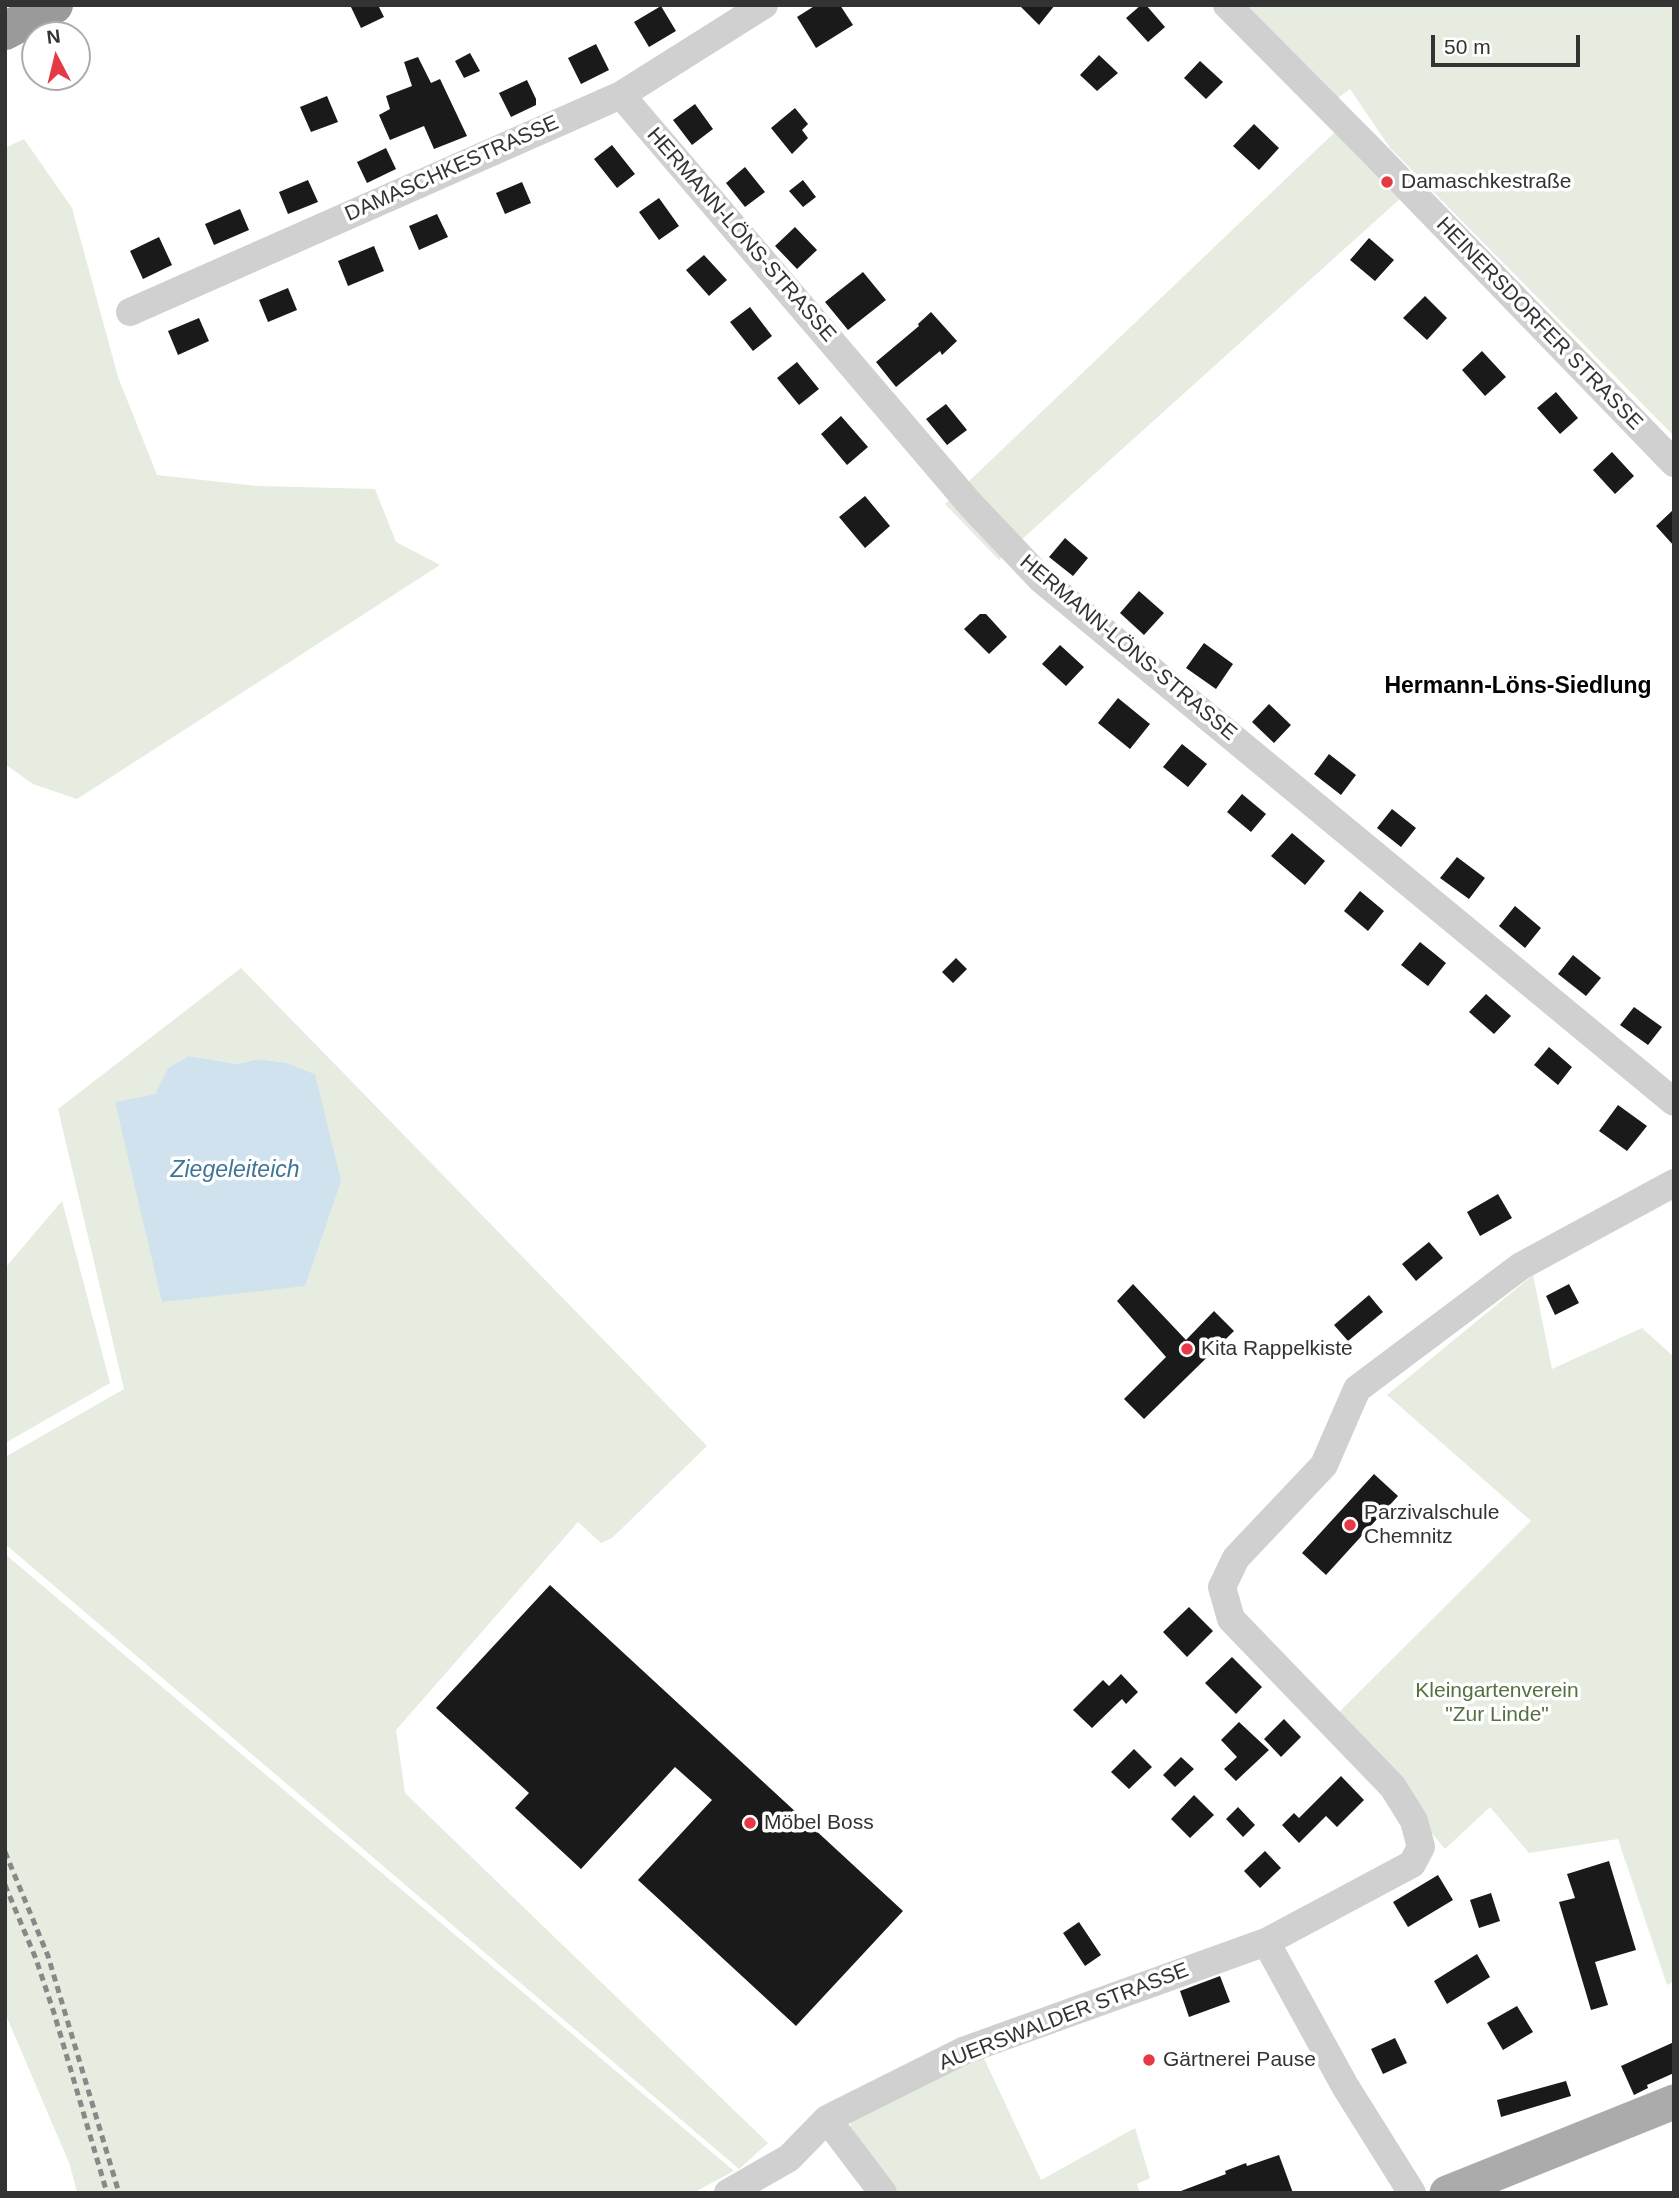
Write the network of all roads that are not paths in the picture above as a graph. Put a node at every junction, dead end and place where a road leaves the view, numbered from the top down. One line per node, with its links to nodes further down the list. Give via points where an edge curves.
1 (54, 5): 4 (highway)
2 (764, 5): 5 (street, DAMASCHKESTRASSE)
3 (1227, 5): 7 (street, HEINERSDORFER STRASSE)
4 (5, 31)
5 (621, 95): 6 (street, DAMASCHKESTRASSE); 8 (street, HERMANN-LÖNS-STRASSE, via 970,504 1042,580)
6 (130, 312)
7 (1674, 464)
8 (1674, 1102)
9 (1674, 1183): 10 (street, AUERSWALDER STRASSE, via 1521,1266 1357,1389 1324,1465 1236,1558 1222,1587 1231,1619 1393,1787 1414,1821 1422,1847 1412,1864)
10 (1266, 1942): 12 (street, AUERSWALDER STRASSE, via 963,2051); 15 (street, via 1345,2086)
11 (1674, 2102): 16 (main road)
12 (827, 2119): 13 (street, AUERSWALDER STRASSE, via 789,2158); 14 (street)
13 (728, 2193)
14 (883, 2193)
15 (1412, 2193)
16 (1447, 2193)

